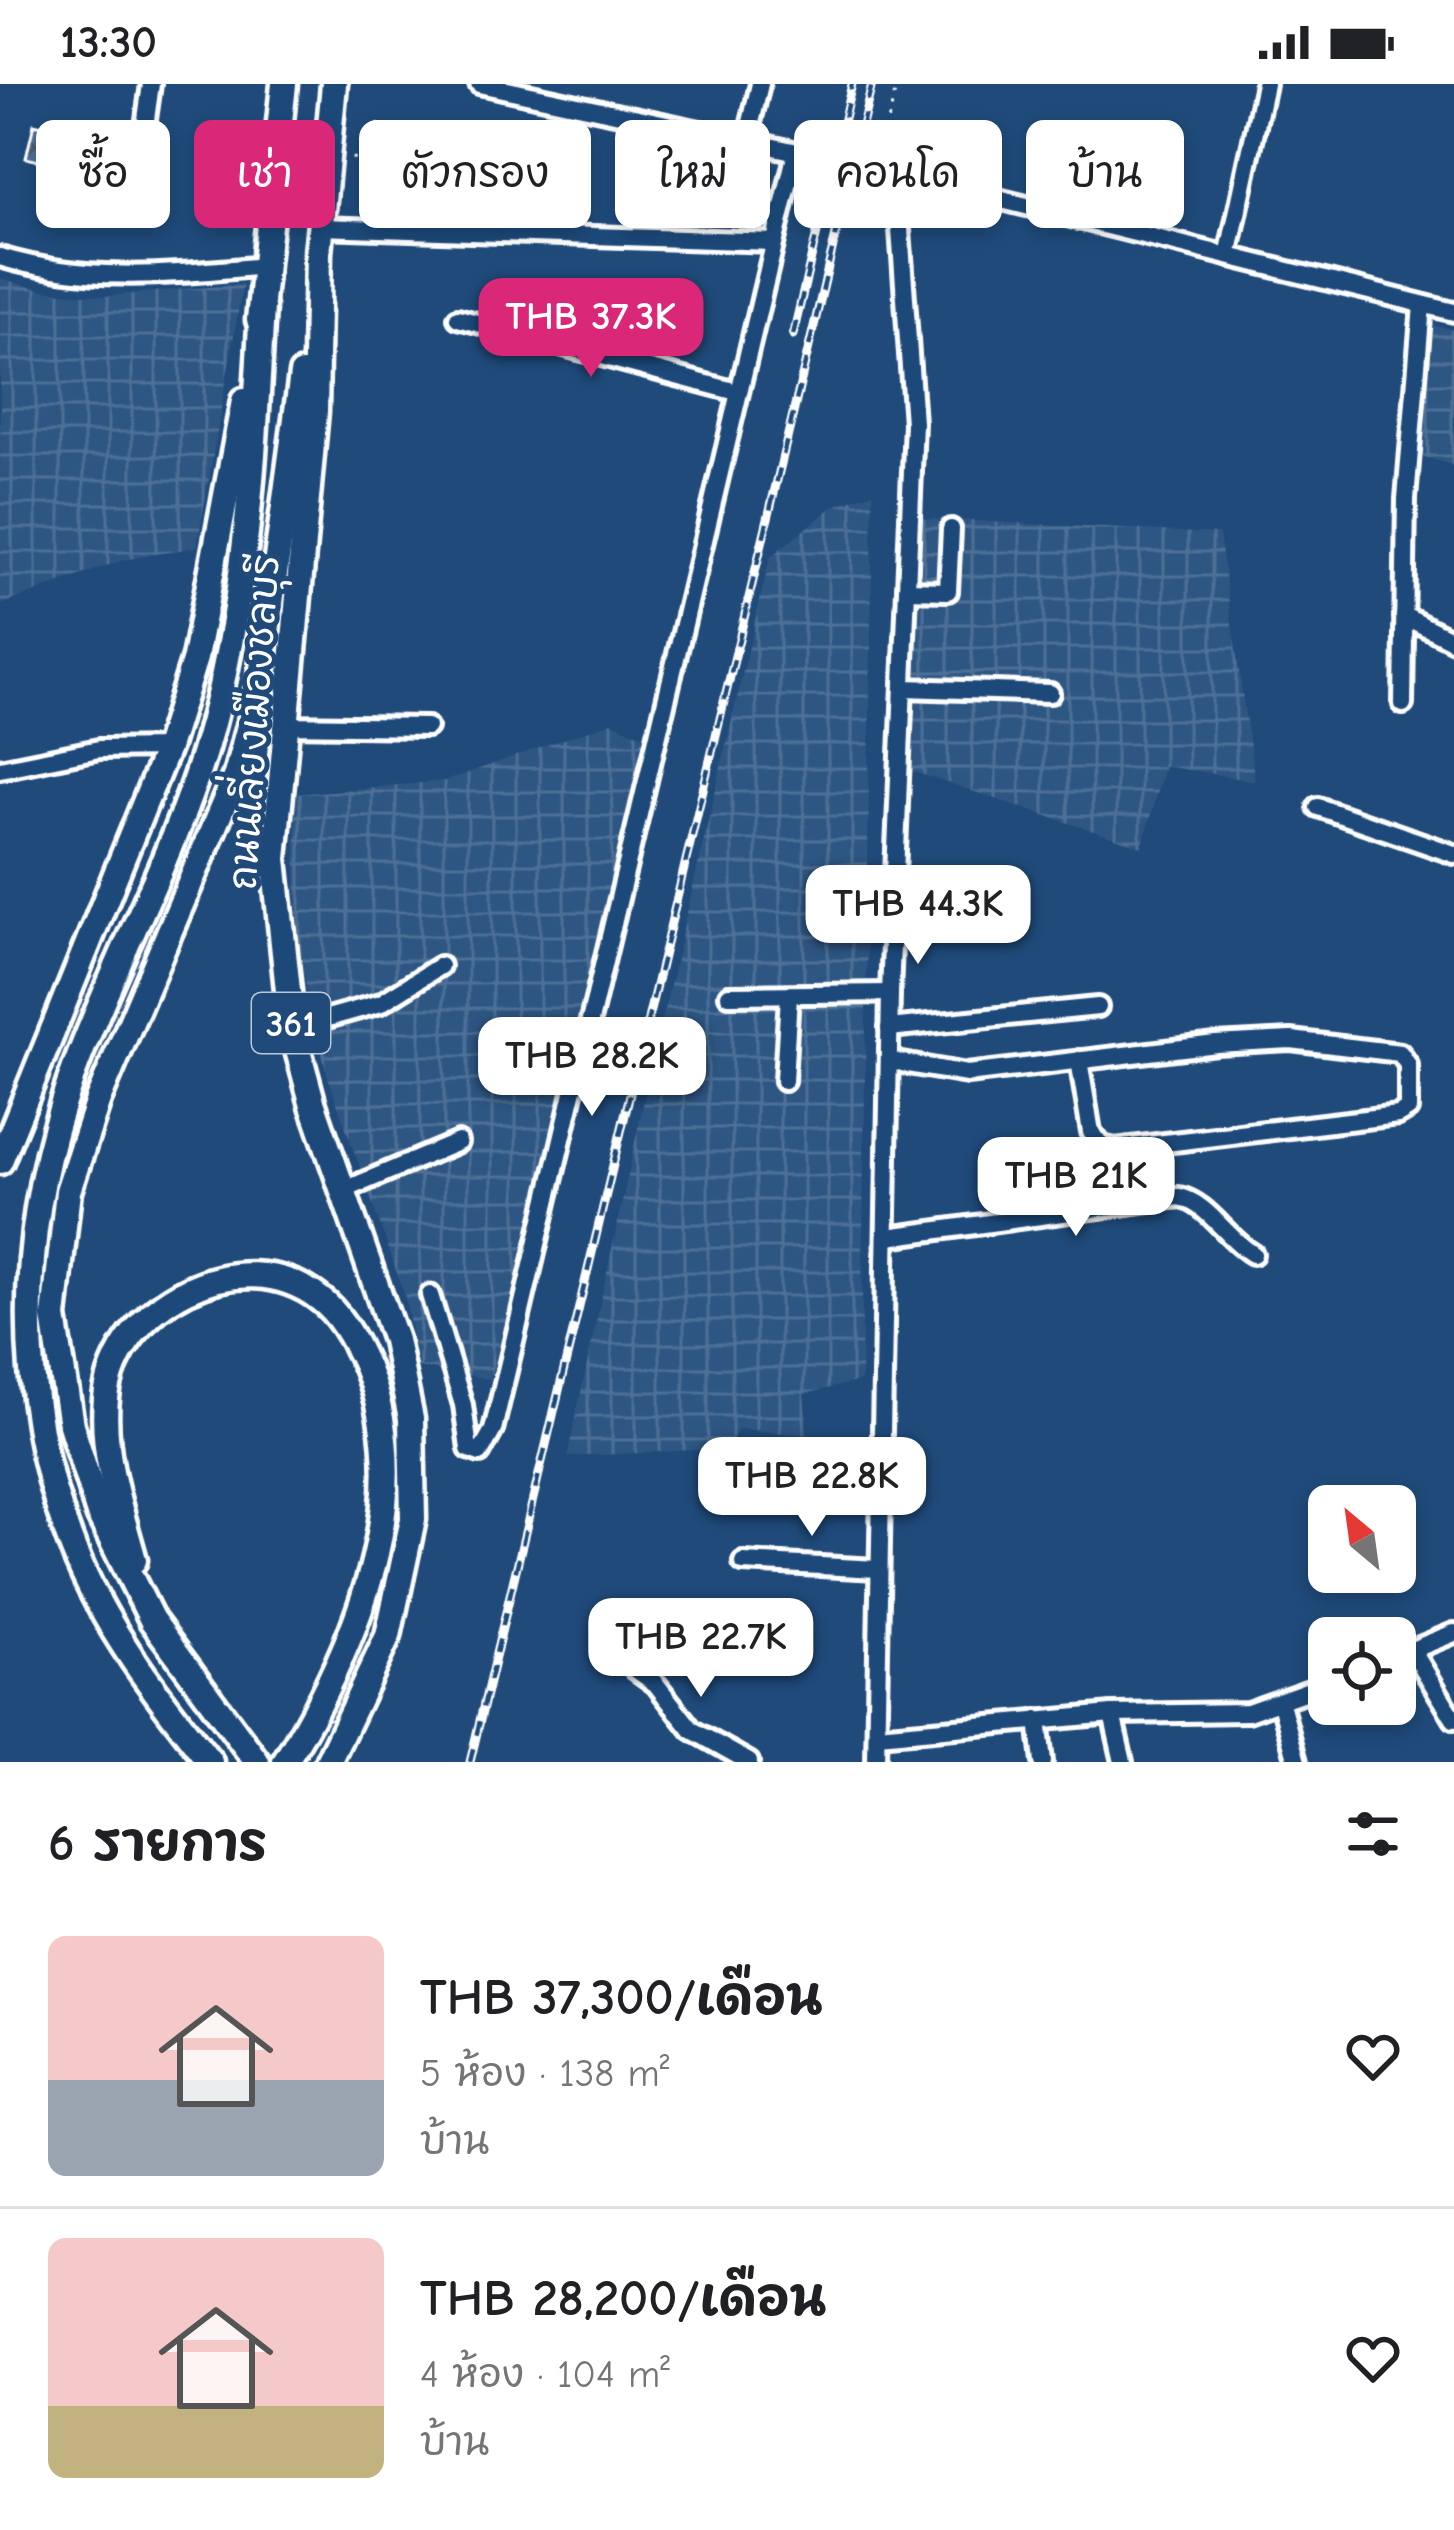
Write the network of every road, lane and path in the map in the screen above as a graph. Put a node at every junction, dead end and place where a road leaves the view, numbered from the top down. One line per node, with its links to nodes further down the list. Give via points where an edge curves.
1 (151, 84): 9 (street)
2 (284, 84): 21 (highway, ถนนเลี่ยงเมืองชลบุรี)
3 (334, 84): 17 (highway, ถนนเลี่ยงเมืองชลบุรี / 361)
4 (478, 84): 10 (street)
5 (760, 84): 11 (street)
6 (897, 84): 12 (path)
7 (1265, 84): 19 (street)
8 (236, 116): 13 (path, bridge, via 232,149)
9 (146, 120)
10 (650, 120)
11 (751, 120)
12 (889, 120)
13 (359, 159)
14 (794, 160): 18 (street)
15 (1002, 200): 19 (street)
16 (900, 228): 28 (street, via 914,423)
17 (319, 240): 18 (street); 34 (highway, ถนนเลี่ยงเมืองชลบุรี / 361, via 315,411); 58 (highway, via 267,638 236,776 98,1100 68,1191 55,1317 71,1425 99,1514)
18 (774, 242): 26 (street)
19 (1228, 256): 22 (street)
20 (0, 257): 21 (street, via 51,272 121,278)
21 (266, 266): 23 (highway, ถนนเลี่ยงเมืองชลบุรี)
22 (1423, 305): 24 (street); 29 (street)
23 (262, 307): 36 (highway, ถนนเลี่ยงเมืองชลบุรี, via 195,658); 69 (highway, via 244,556 219,700 170,846 71,1078 39,1199 26,1319 39,1440 73,1550 121,1640)
24 (1454, 312)
25 (458, 318): 26 (street)
26 (737, 392): 55 (street, via 493,1430 480,1453 469,1449)
27 (951, 529): 28 (street, via 948,591)
28 (907, 590): 31 (street)
29 (1404, 616): 30 (street); 33 (street)
30 (1454, 641)
31 (904, 688): 32 (street); 41 (street)
32 (1050, 693)
33 (1403, 704)
34 (284, 725): 35 (street); 45 (highway, ถนนเลี่ยงเมืองชลบุรี / 361, via 274,859)
35 (427, 728)
36 (167, 748): 37 (street, via 99,748); 51 (highway, ถนนเลี่ยงเมืองชลบุรี)
37 (0, 769)
38 (1318, 807): 39 (street)
39 (1454, 854)
40 (440, 966): 45 (street, via 381,1003)
41 (890, 993): 43 (street); 46 (street)
42 (729, 995): 43 (street)
43 (789, 995): 49 (street)
44 (1098, 1007): 46 (street)
45 (292, 1028): 52 (highway, ถนนเลี่ยงเมืองชลบุรี / 361)
46 (890, 1028): 47 (street)
47 (890, 1060): 48 (street, via 967,1074); 53 (street)
48 (1079, 1060): 48 (street, via 1291,1040 1382,1050 1400,1053 1408,1065 1408,1109 1115,1149 1090,1132)
49 (784, 1081)
50 (458, 1142): 52 (street)
51 (1, 1155)
52 (342, 1191): 72 (highway, ถนนเลี่ยงเมืองชลบุรี / 361, via 394,1340 411,1420 413,1520 388,1636)
53 (888, 1238): 54 (street, via 1179,1197 1192,1199); 57 (street)
54 (1253, 1254)
55 (430, 1295)
56 (743, 1562): 57 (street)
57 (878, 1569): 68 (street)
58 (152, 1620): 70 (highway); 71 (highway, via 109,1459 106,1396 129,1337 166,1299 214,1279 268,1276 320,1298 356,1344 383,1409 386,1501 368,1588)
59 (1454, 1634): 60 (street)
60 (1416, 1648)
61 (635, 1669): 73 (street, via 692,1730)
62 (1416, 1670): 66 (street)
63 (1308, 1692): 64 (street)
64 (1281, 1703): 65 (street, via 1248,1712); 77 (street)
65 (1112, 1714): 67 (street); 76 (street)
66 (1454, 1719)
67 (1038, 1720): 68 (street); 75 (street)
68 (877, 1736): 74 (street)
69 (210, 1762)
70 (256, 1762)
71 (285, 1762)
72 (328, 1762)
73 (749, 1762)
74 (876, 1762)
75 (1043, 1762)
76 (1123, 1762)
77 (1297, 1762)

